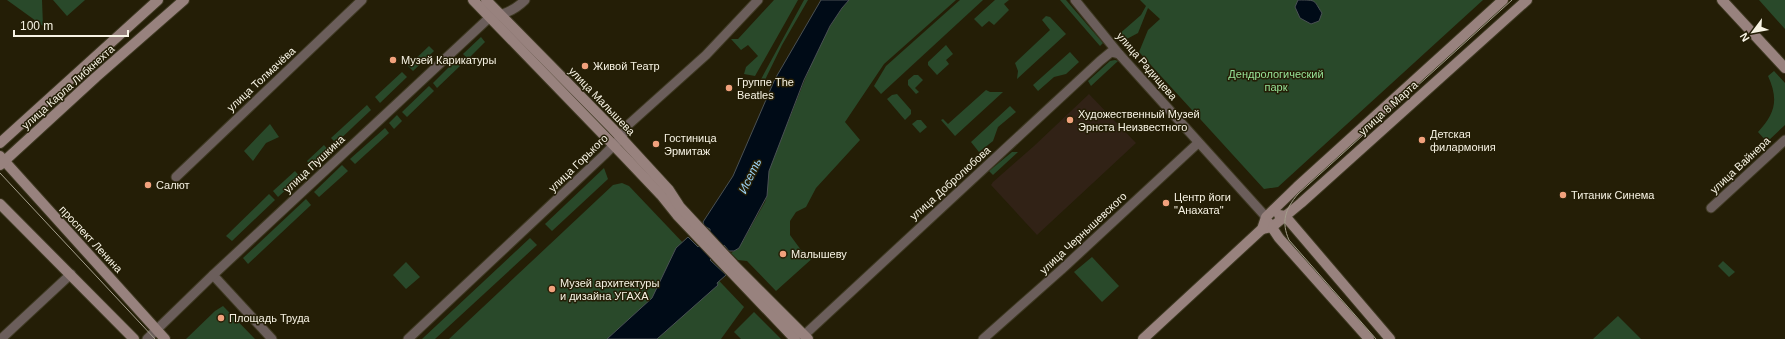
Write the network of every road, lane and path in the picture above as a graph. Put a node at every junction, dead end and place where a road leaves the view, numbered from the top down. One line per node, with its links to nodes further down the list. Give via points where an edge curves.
1 (158, 0): 18 (main road, улица Карла Либкнехта)
2 (184, 0): 20 (main road, улица Карла Либкнехта)
3 (362, 0): 21 (street, улица Толмачёва)
4 (473, 0): 13 (main road, улица Малышева)
5 (526, 0): 12 (street, via 517,9)
6 (758, 0): 17 (street, улица Горького, via 706,55 628,125)
7 (1075, 0): 14 (street, улица Радищева)
8 (1503, 0): 25 (main road, улица 8 Марта)
9 (1527, 0): 24 (main road, улица 8 Марта)
10 (1722, 0): 15 (main road)
11 (487, 1): 12 (main road, улица Малышева); 13 (street)
12 (501, 15): 13 (street); 17 (main road, улица Малышева)
13 (490, 17): 17 (main road, улица Малышева); 28 (street, улица Пушкина)
14 (1119, 54): 19 (street, улица Радищева); 30 (street, улица Добролюбова, via 1111,52 1100,61)
15 (1785, 68)
16 (1785, 140): 23 (street, улица Вайнера)
17 (618, 141): 30 (main road, улица Малышева, via 693,226); 36 (street, улица Горького)
18 (0, 143)
19 (1198, 143): 25 (street, улица Радищева); 37 (street, улица Чернышевского)
20 (1, 160): 29 (main road, проспект Ленина)
21 (176, 177)
22 (0, 204): 27 (main road)
23 (1711, 208)
24 (1285, 216): 25 (main road, via 1276,214); 26 (main road, улица 8 Марта); 40 (main road)
25 (1266, 217): 26 (main road, улица 8 Марта)
26 (1267, 228): 38 (main road, улица 8 Марта); 39 (main road, via 1279,238)
27 (71, 274): 31 (street); 32 (main road)
28 (213, 275): 29 (street, улица Пушкина); 35 (street)
29 (156, 330): 33 (street, улица Пушкина); 34 (main road, проспект Ленина)
30 (802, 338)
31 (1, 339)
32 (134, 339)
33 (147, 339)
34 (165, 339)
35 (272, 339)
36 (408, 339)
37 (982, 339)
38 (1143, 339)
39 (1369, 339)
40 (1390, 339)

